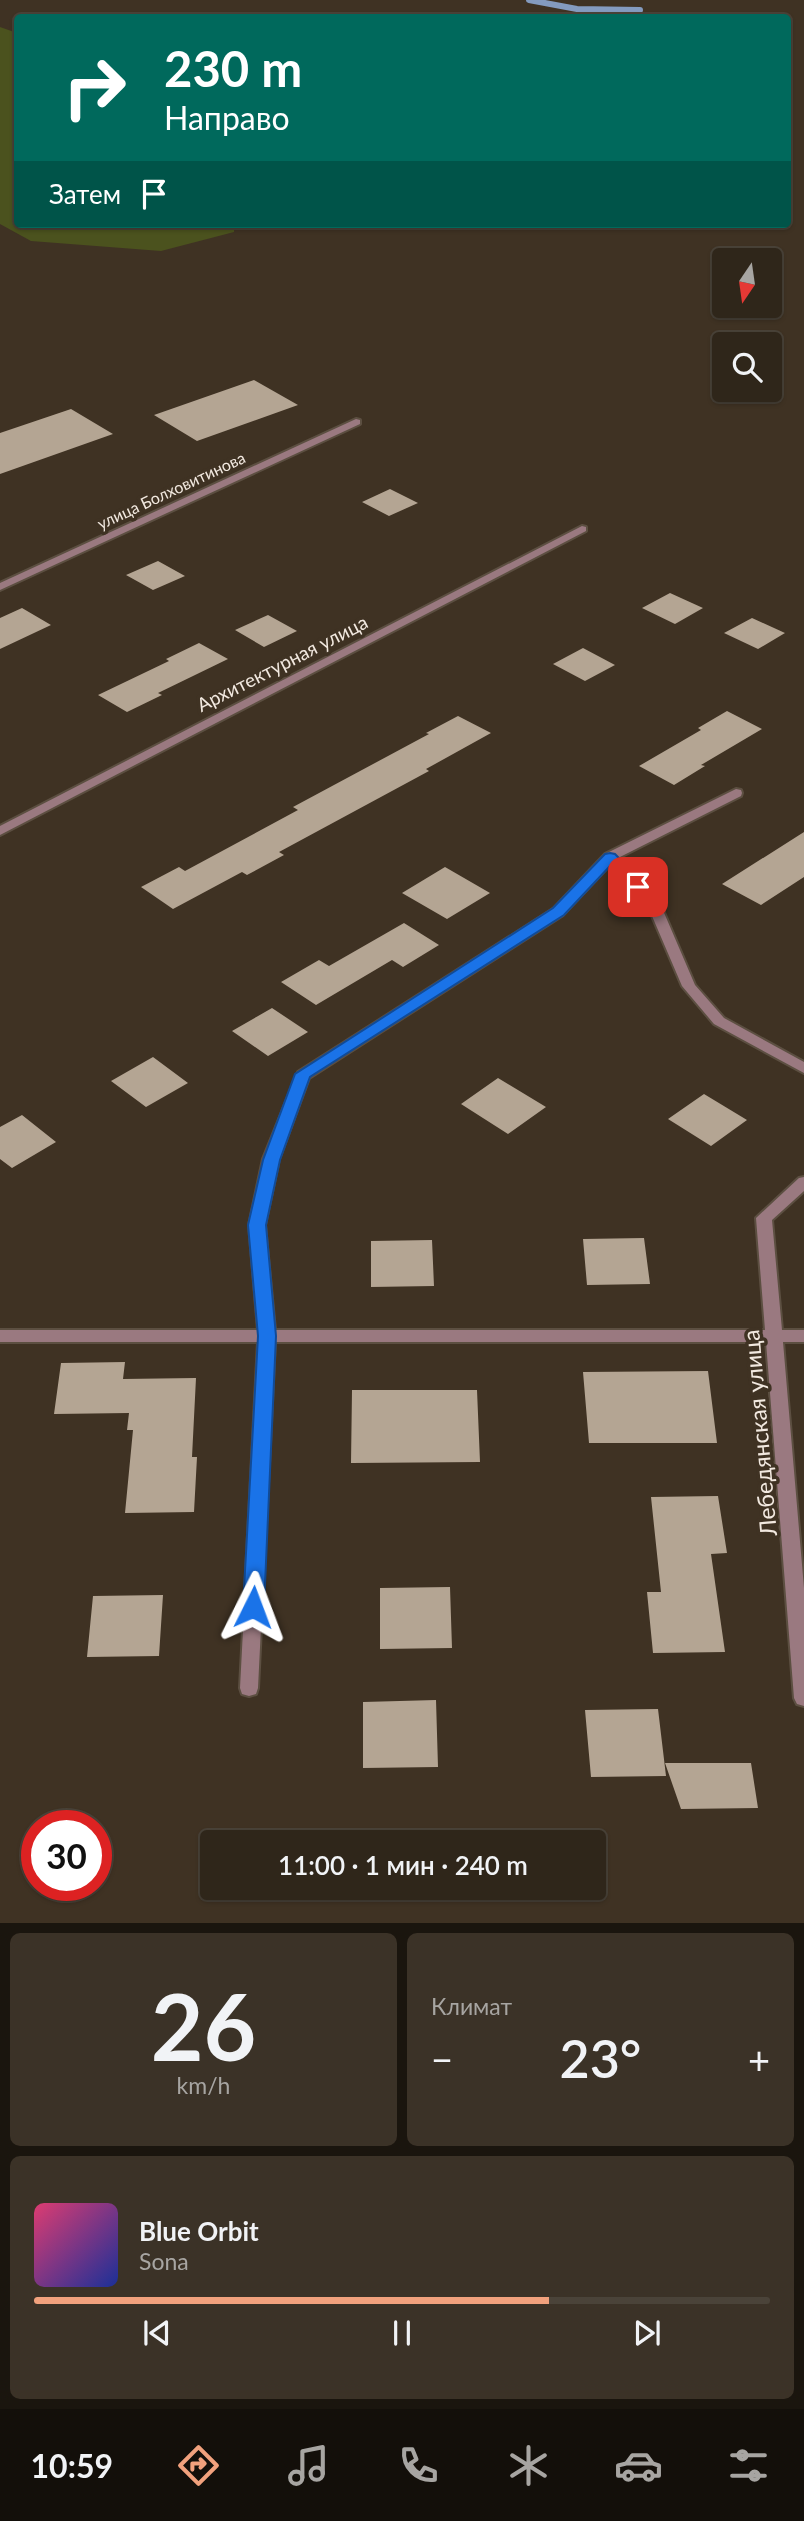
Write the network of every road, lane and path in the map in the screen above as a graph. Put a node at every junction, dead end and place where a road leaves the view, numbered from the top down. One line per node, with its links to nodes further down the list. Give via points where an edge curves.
1 (356, 422): 3 (street, улица Болховитинова)
2 (582, 530): 5 (street, Архитектурная улица)
3 (0, 587)
4 (736, 793): 6 (street)
5 (0, 831)
6 (610, 857): 7 (street, via 652,901 689,986 719,1021); 11 (street, via 558,912 303,1074 271,1160 257,1225)
7 (804, 1068)
8 (804, 1182): 9 (street, Лебедянская улица, via 764,1218)
9 (773, 1335): 11 (street); 12 (street); 14 (street, Лебедянская улица)
10 (0, 1336): 11 (street)
11 (267, 1336): 13 (street)
12 (804, 1336)
13 (249, 1688)
14 (804, 1698)

